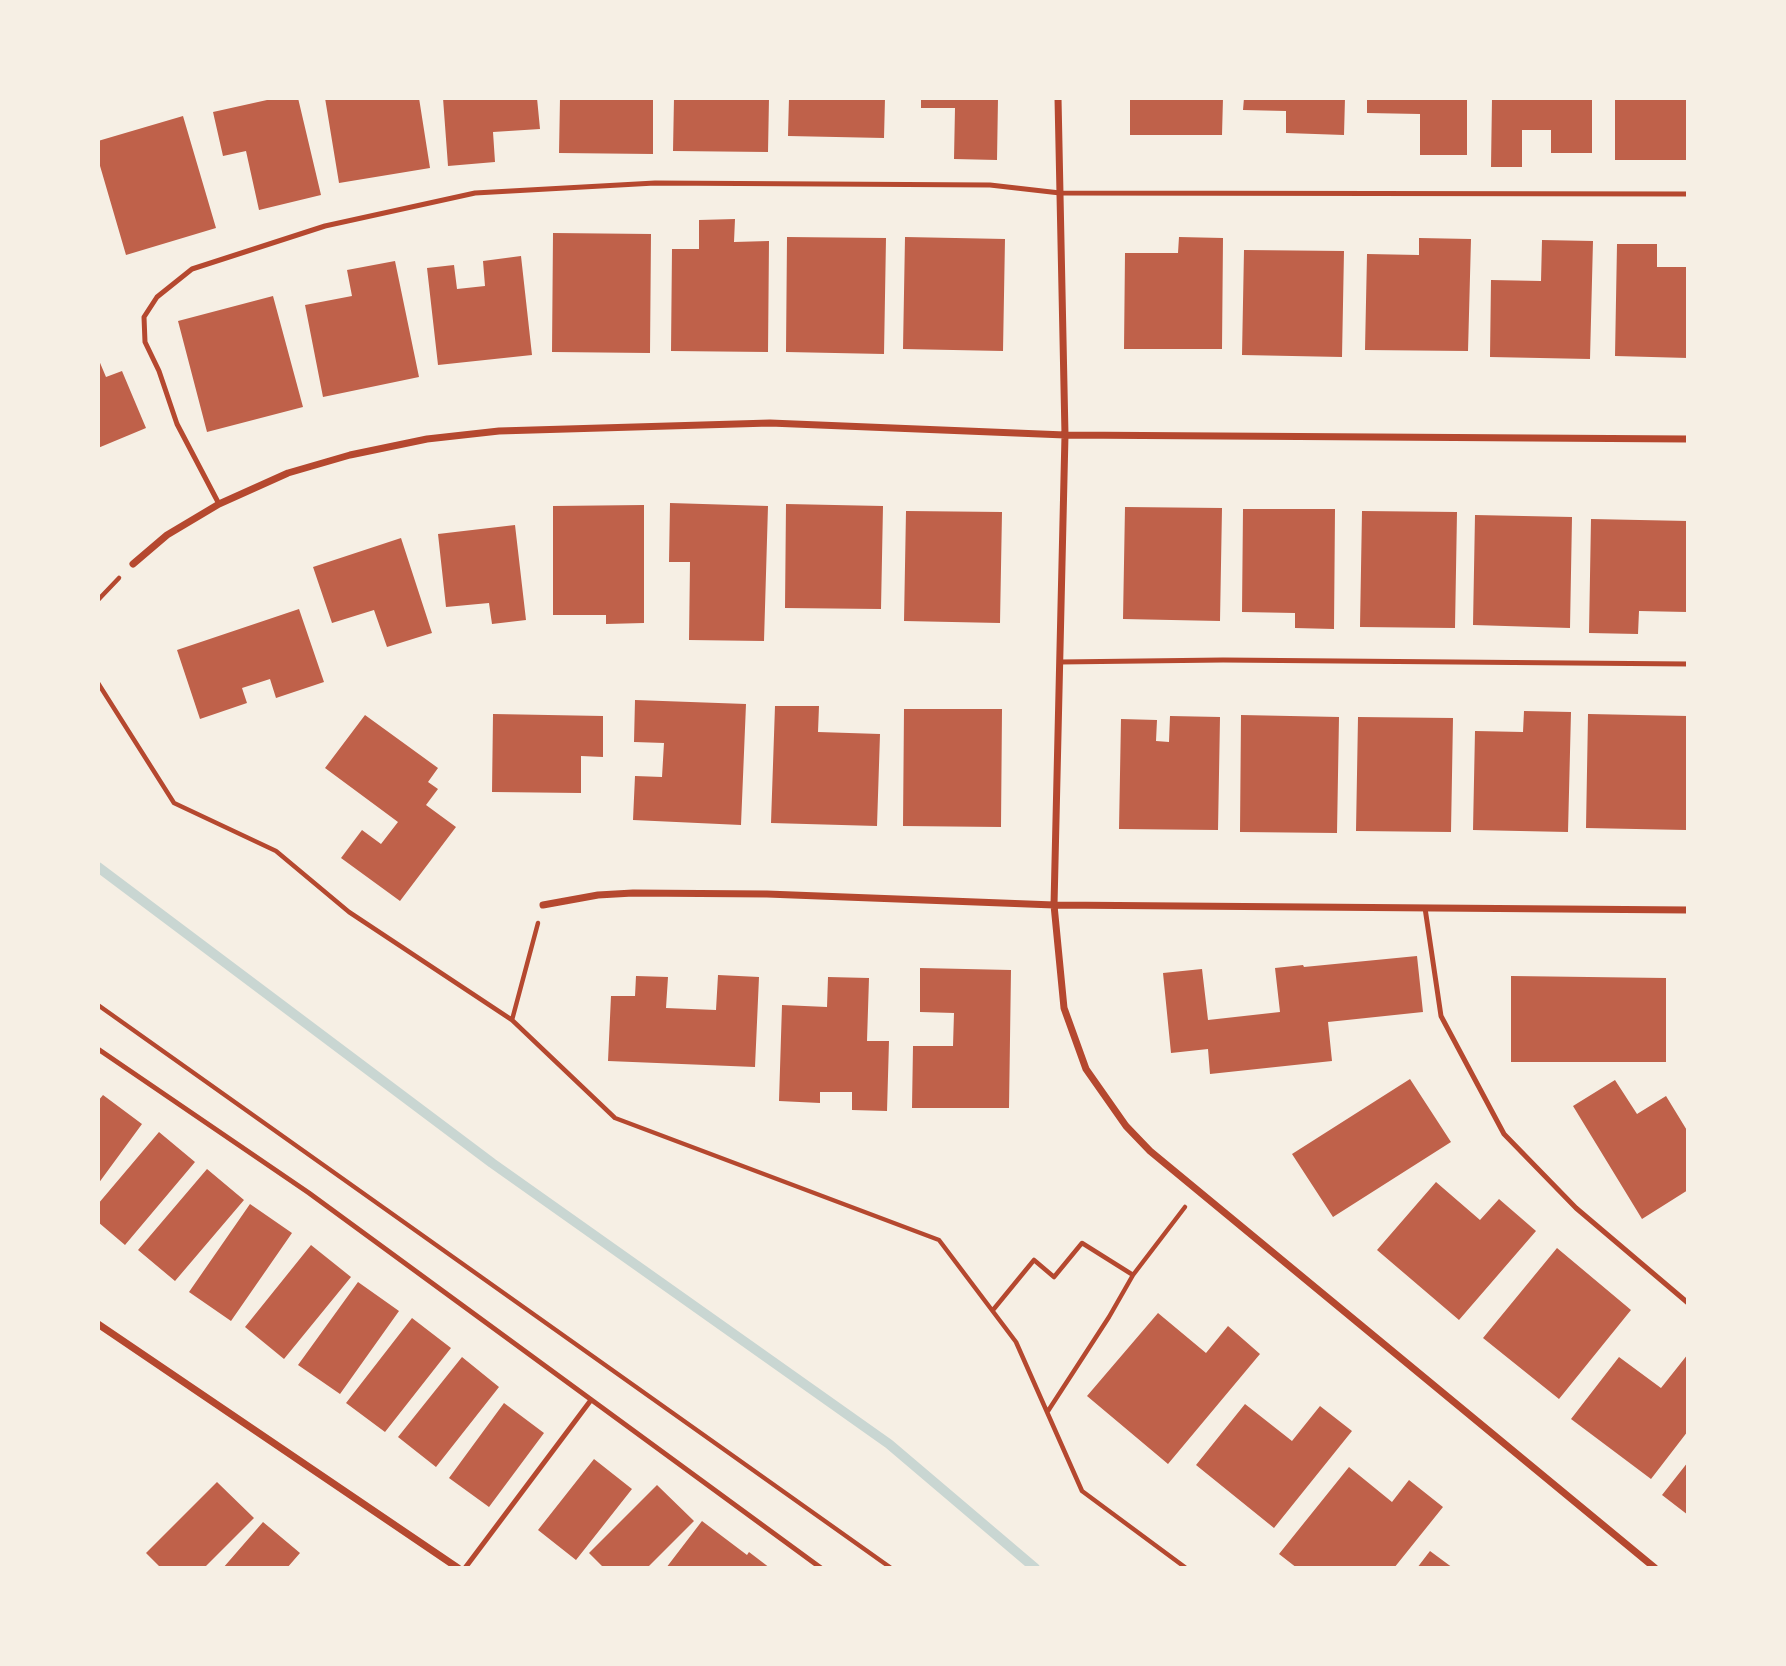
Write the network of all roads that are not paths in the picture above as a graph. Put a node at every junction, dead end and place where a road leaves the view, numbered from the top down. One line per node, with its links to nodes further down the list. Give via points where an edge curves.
1 (1058, 98): 2 (street)
2 (1060, 193): 3 (lane); 4 (street); 6 (lane, via 990,185 655,184 475,193 326,226 192,270 157,297 144,317 145,342 177,424)
3 (1688, 194)
4 (1065, 435): 5 (street); 6 (street, via 770,423 499,431 350,455 288,473); 8 (street)
5 (1688, 439)
6 (219, 504): 7 (street, via 167,535)
7 (133, 564)
8 (1060, 662): 9 (lane); 11 (street)
9 (1688, 664)
10 (543, 905): 11 (street, via 633,893)
11 (1054, 905): 12 (street); 21 (street, via 1063,1008 1086,1069 1126,1126 1150,1152)
12 (1425, 908): 13 (street); 15 (lane, via 1441,1016 1504,1134 1576,1208)
13 (1688, 910)
14 (98, 1048): 17 (lane, via 309,1193)
15 (1688, 1303)
16 (98, 1324): 18 (street)
17 (591, 1400): 19 (lane); 20 (lane)
18 (458, 1568)
19 (465, 1568)
20 (821, 1568)
21 (1655, 1568)

